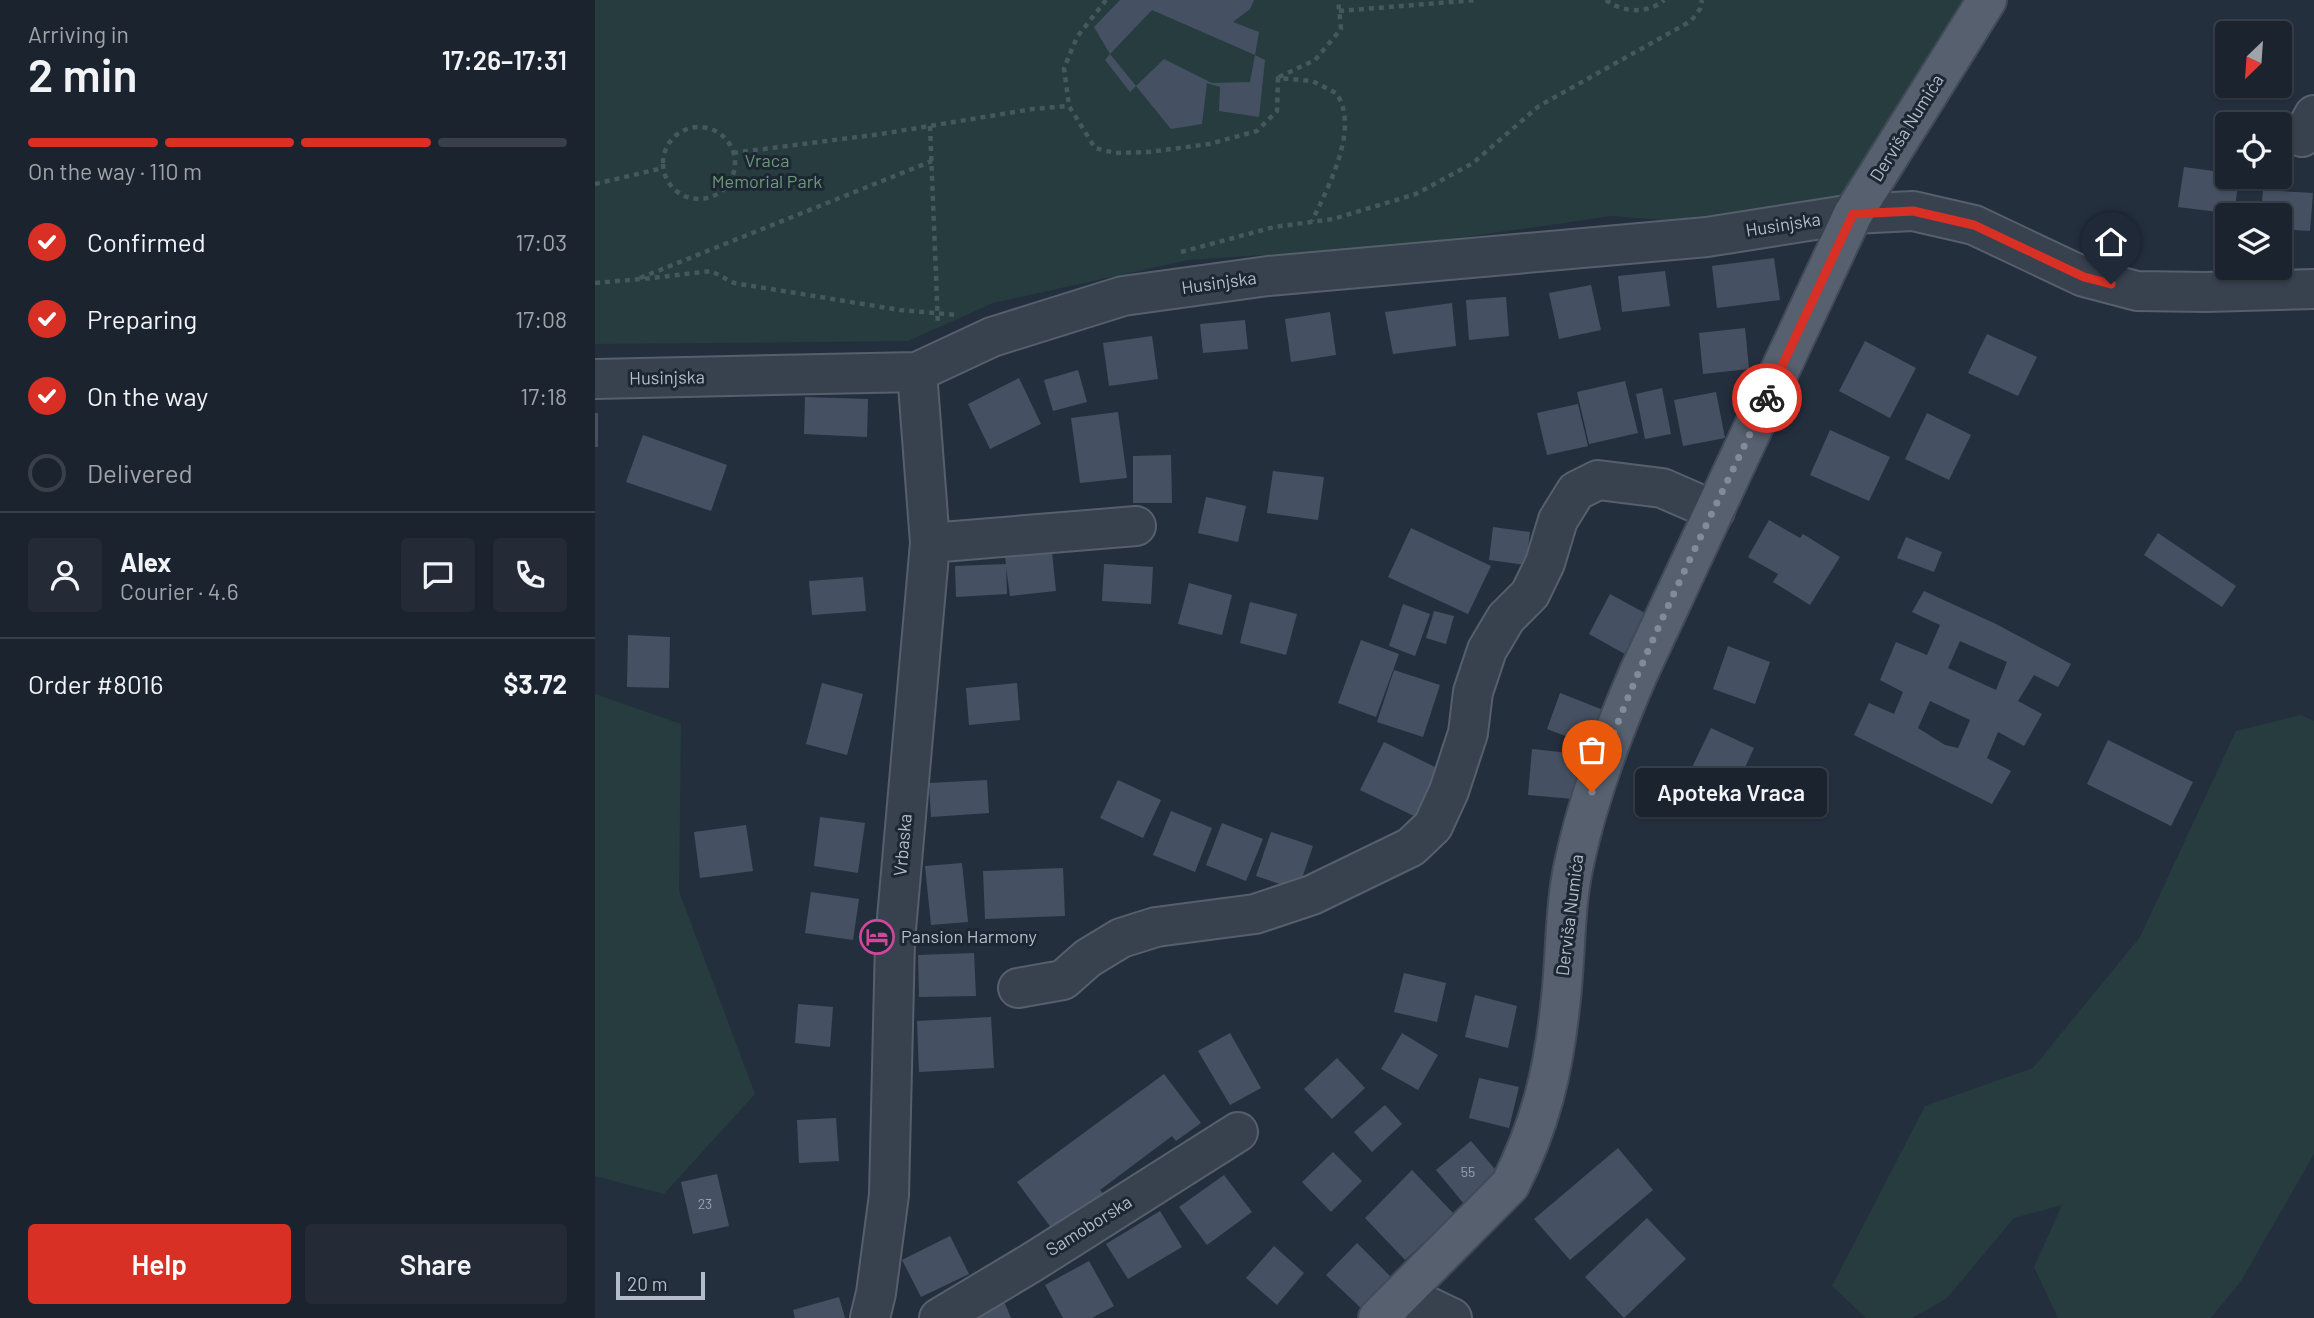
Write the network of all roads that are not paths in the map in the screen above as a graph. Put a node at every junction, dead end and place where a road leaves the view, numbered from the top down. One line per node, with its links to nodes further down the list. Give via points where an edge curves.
1 (1987, 0): 2 (main road, Derviša Numića)
2 (1853, 214): 3 (street, Husinjska, via 1913,211 1974,225 2084,277 2137,291); 4 (street, Husinjska, via 1707,237 1269,276 1123,296 992,337); 6 (main road, Derviša Numića)
3 (2314, 289)
4 (917, 372): 5 (street, Husinjska); 8 (street, Vrbaska)
5 (595, 379)
6 (1715, 511): 9 (street, via 1662,488 1598,480 1576,491 1558,520 1530,594 1506,618 1487,650 1450,791 1433,826 1411,847 1312,895 1255,914 1156,927 1121,938 1063,980); 11 (main road, Derviša Numića, via 1639,672 1592,792 1573,866 1550,1073 1533,1134 1510,1185)
7 (1136, 526): 8 (street)
8 (930, 543): 12 (street, Vrbaska, via 895,941 889,1195)
9 (1018, 988)
10 (1238, 1132): 13 (street, Samoborska)
11 (1390, 1306): 14 (street)
12 (870, 1318)
13 (939, 1318)
14 (1451, 1318)

